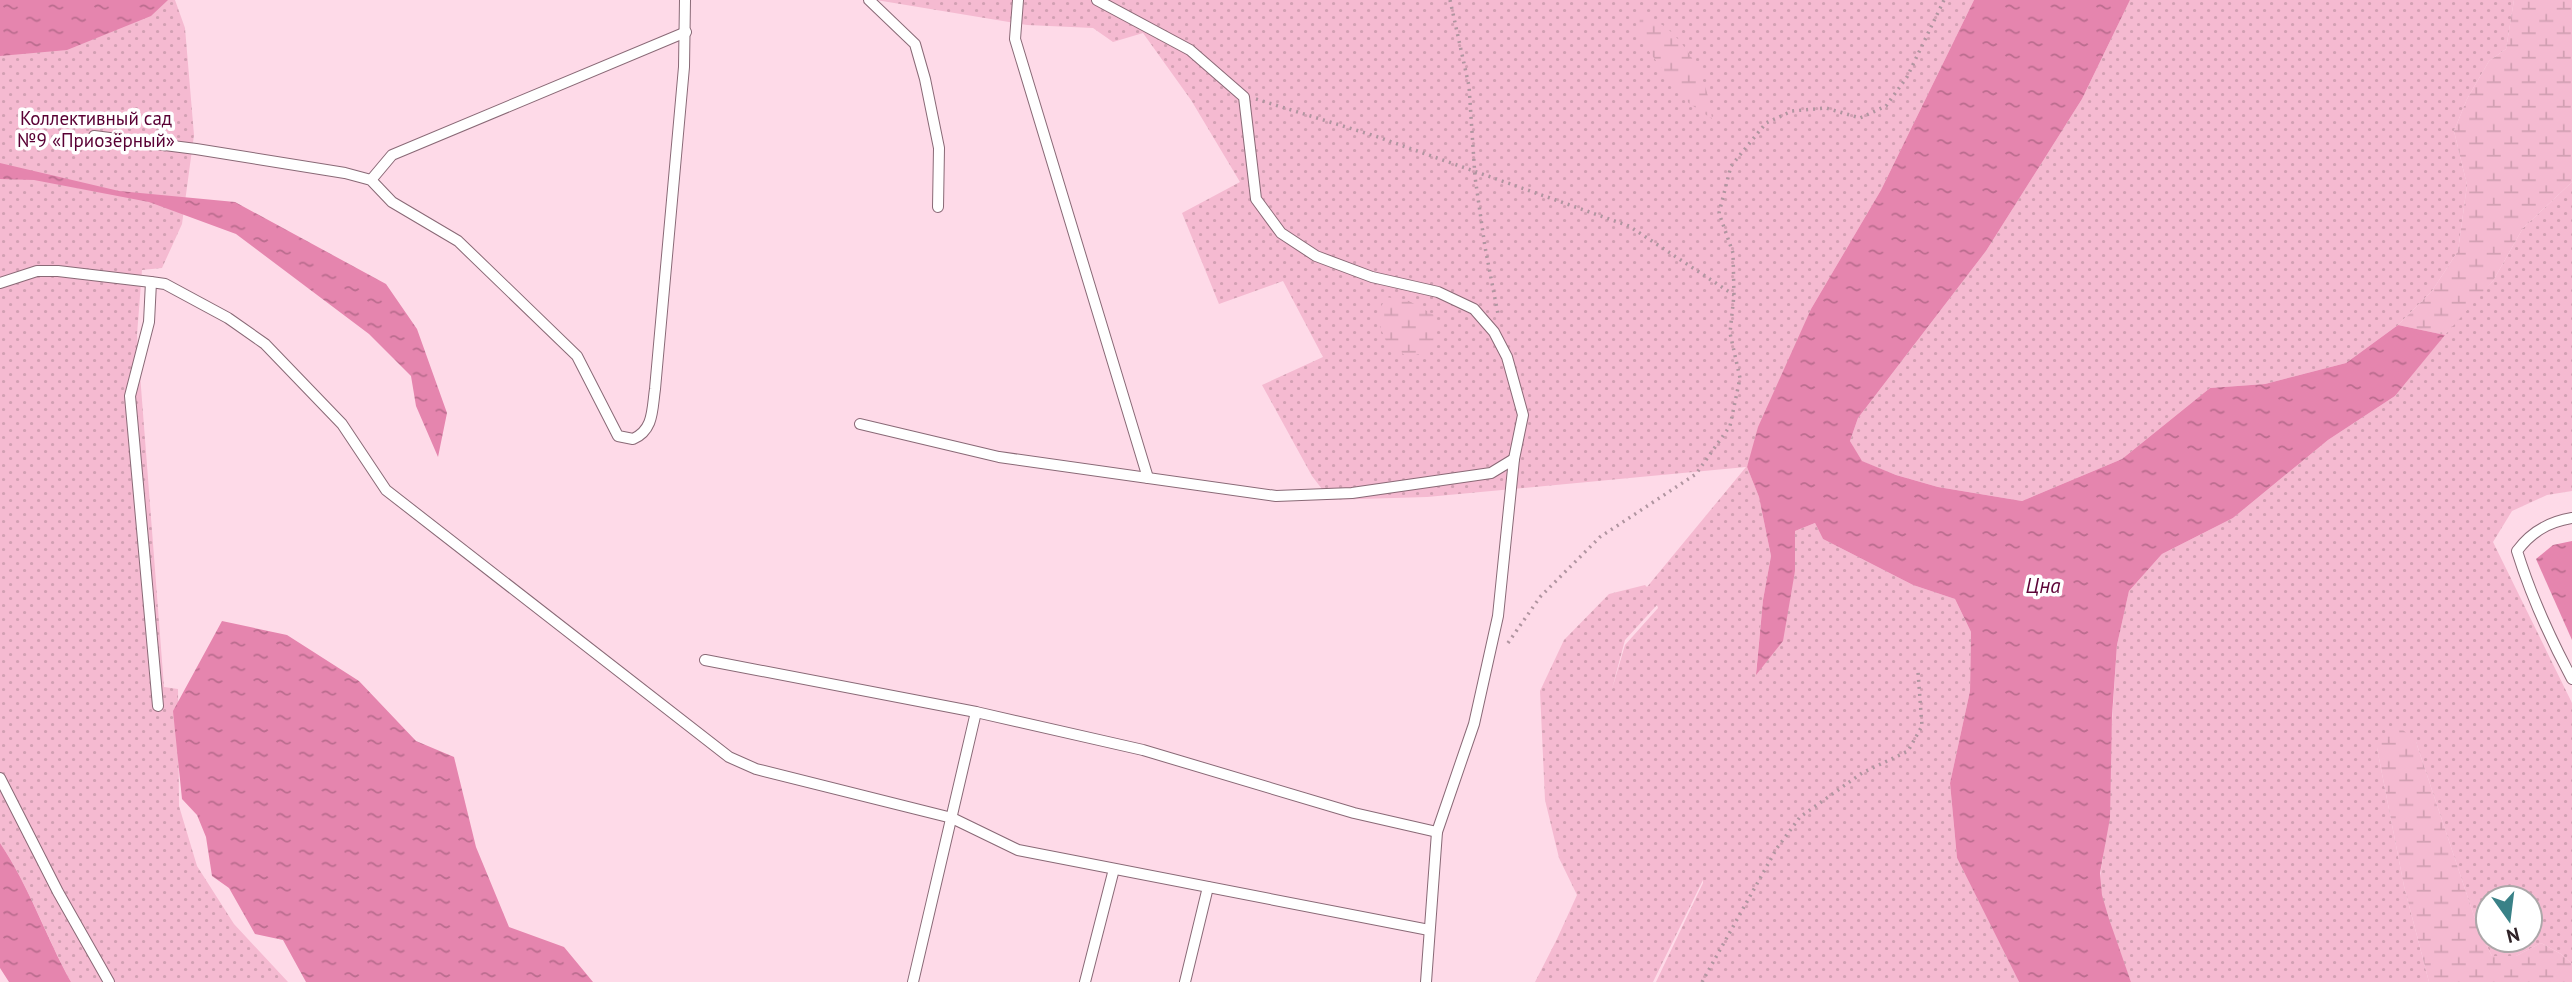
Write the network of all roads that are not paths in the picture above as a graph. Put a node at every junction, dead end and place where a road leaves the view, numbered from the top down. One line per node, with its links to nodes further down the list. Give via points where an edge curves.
1 (685, 0): 5 (lane)
2 (869, 0): 8 (lane, via 915,44 939,148)
3 (1018, 0): 13 (lane, via 1015,39)
4 (1097, 0): 12 (lane, via 1190,50 1244,97 1256,199 1281,233 1316,256 1361,273 1438,292 1474,309 1494,331 1507,357 1523,415)
5 (686, 32): 7 (lane, via 392,155); 7 (lane, via 655,389 650,424 640,436 618,436 577,356 458,241 392,202)
6 (94, 136): 7 (lane)
7 (371, 180)
8 (938, 207)
9 (151, 282): 10 (lane, via 37,271); 17 (lane, via 149,321 130,396); 20 (lane, via 164,284 228,318 265,344 342,424 386,490 729,757 756,769)
10 (0, 283)
11 (860, 424): 13 (lane, via 999,457)
12 (1514, 459): 13 (lane, via 1491,474 1352,493 1276,496); 21 (lane, via 1498,616 1474,724)
13 (1148, 478)
14 (2572, 518): 16 (lane, via 2557,520 2529,535 2517,551)
15 (705, 660): 18 (lane)
16 (2572, 679)
17 (158, 706)
18 (976, 712): 20 (lane); 21 (lane, via 1143,750 1354,813)
19 (0, 778): 25 (lane)
20 (952, 818): 22 (lane, via 1018,850); 26 (lane)
21 (1437, 832): 24 (lane)
22 (1114, 869): 23 (lane); 27 (lane)
23 (1208, 887): 24 (lane); 28 (lane)
24 (1429, 930): 29 (lane)
25 (109, 982)
26 (914, 982)
27 (1085, 982)
28 (1185, 982)
29 (1426, 982)

